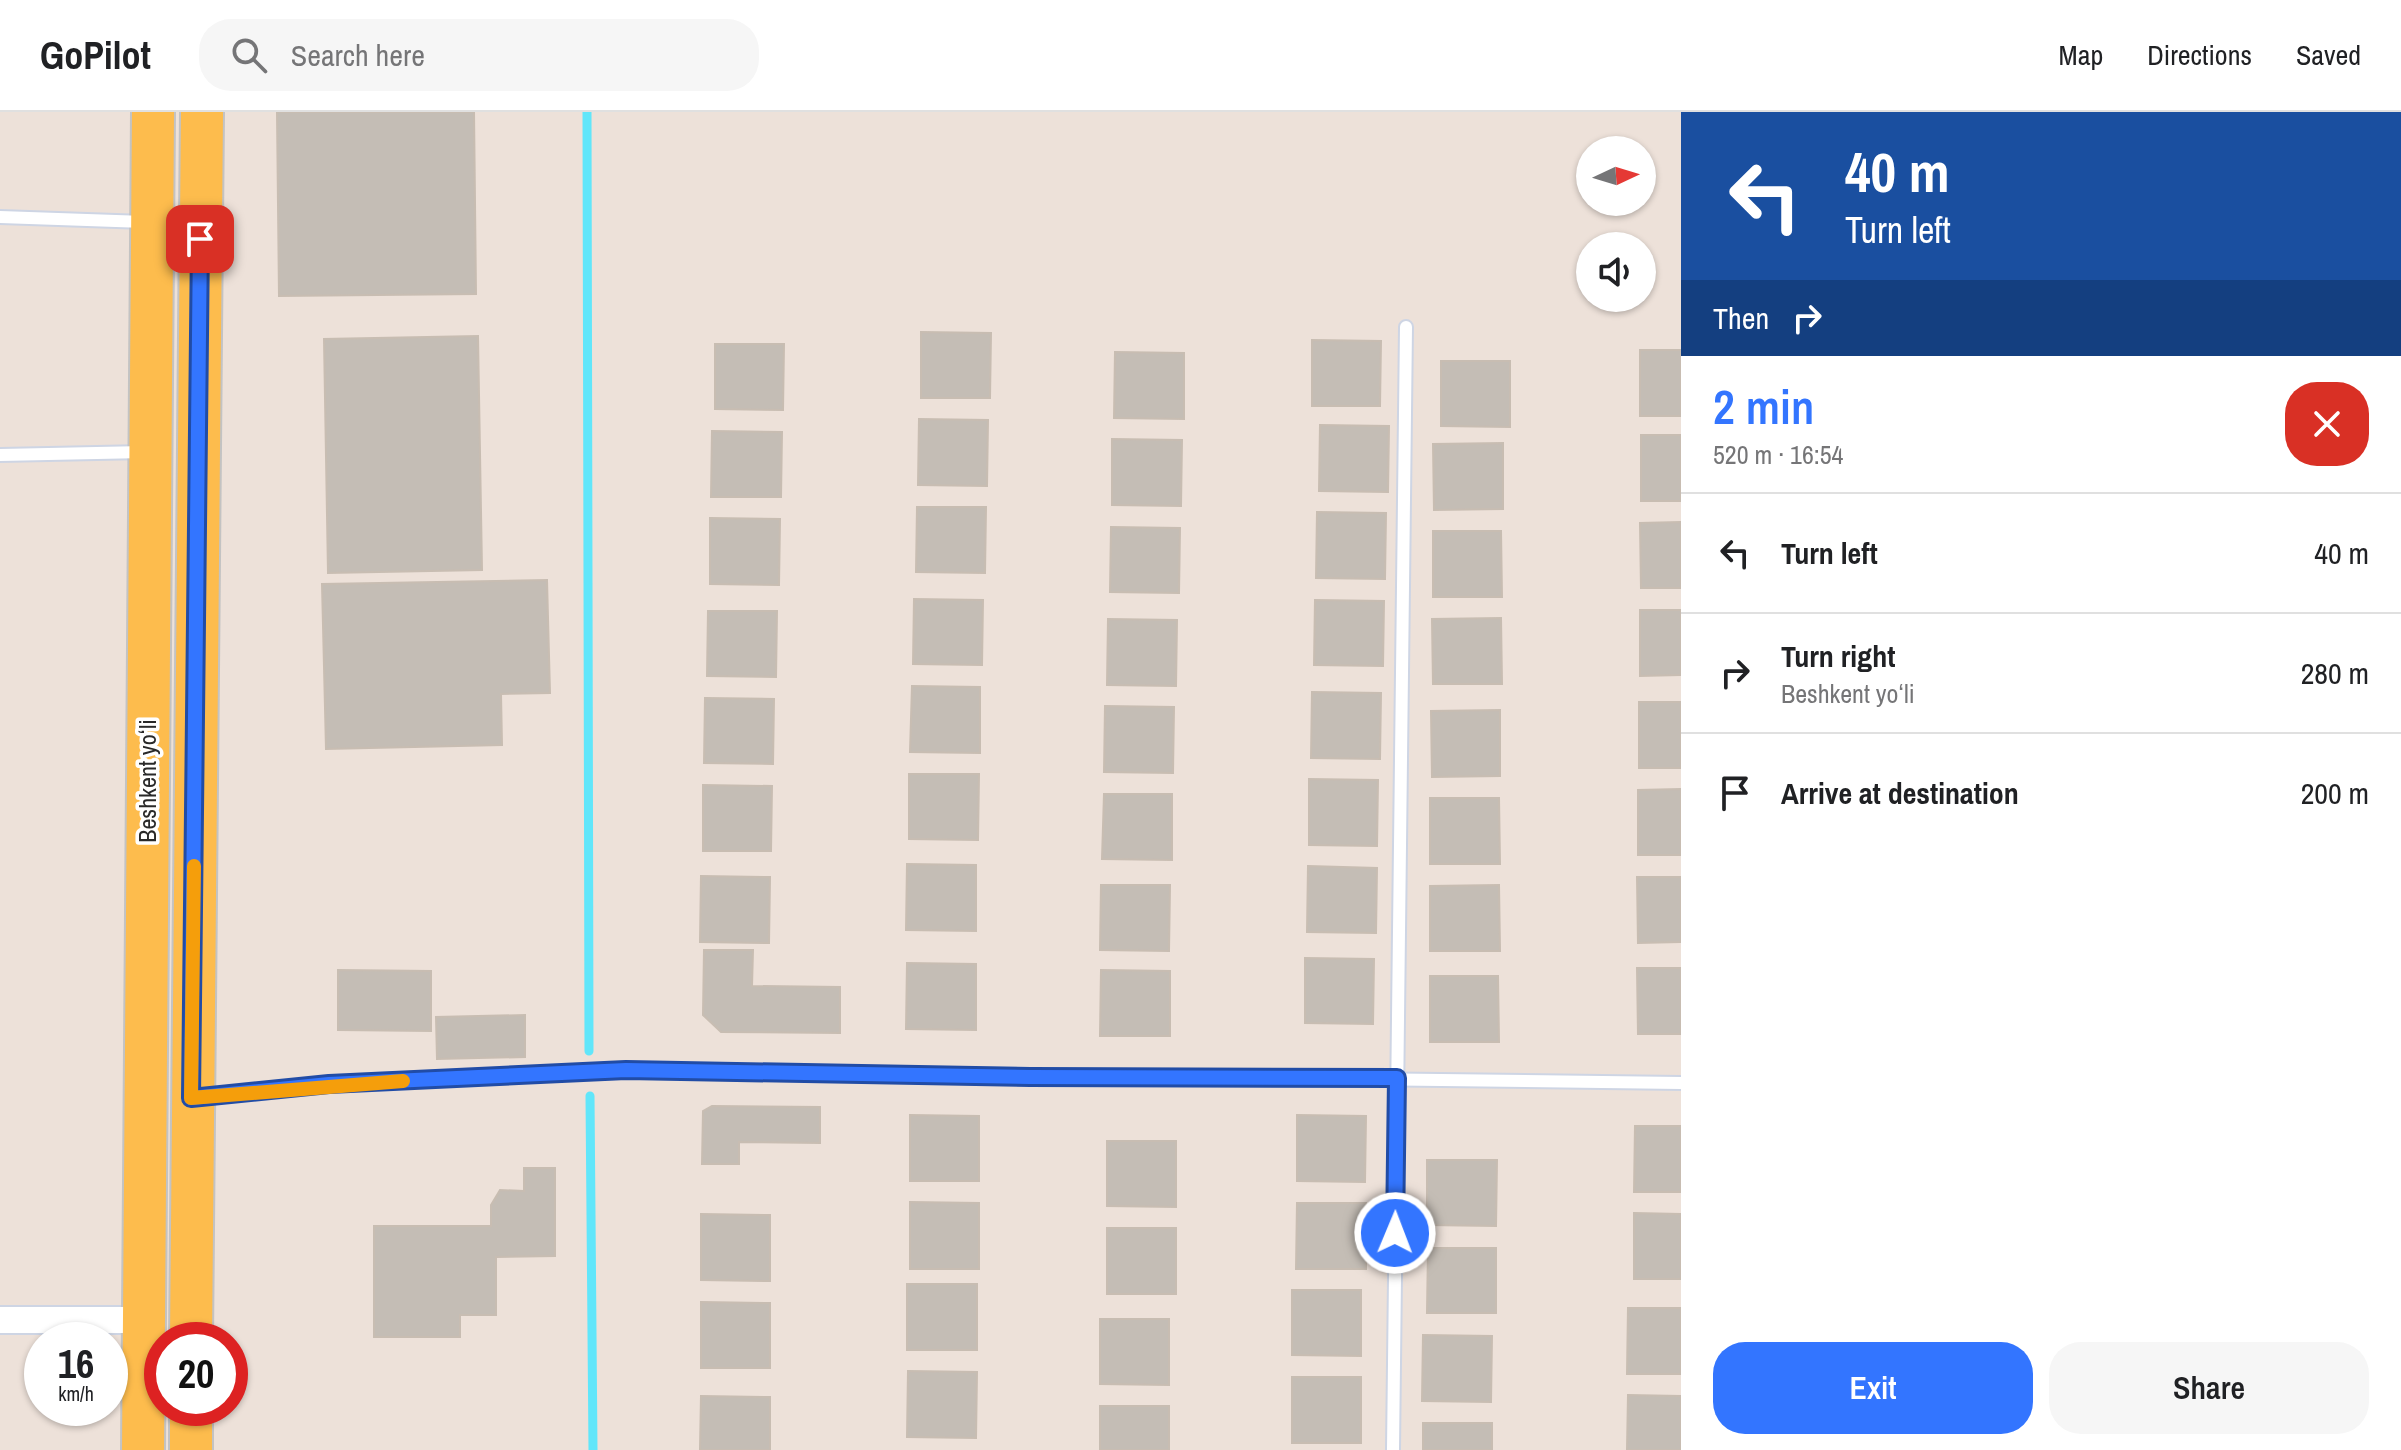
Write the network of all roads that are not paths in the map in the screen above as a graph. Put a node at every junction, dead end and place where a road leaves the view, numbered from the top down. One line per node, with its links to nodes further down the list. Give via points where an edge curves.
1 (153, 112): 4 (main road, Beshkent yoʻli)
2 (202, 112): 10 (main road, Beshkent yoʻli)
3 (0, 217): 4 (lane)
4 (152, 222): 6 (main road, Beshkent yoʻli)
5 (1406, 327): 8 (lane)
6 (150, 452): 7 (lane); 12 (main road, Beshkent yoʻli)
7 (0, 455)
8 (1397, 1078): 9 (lane); 10 (lane, via 626,1070 329,1084); 17 (lane)
9 (1681, 1083)
10 (191, 1098): 13 (main road, Beshkent yoʻli)
11 (0, 1320): 12 (street)
12 (143, 1320): 15 (main road, Beshkent yoʻli)
13 (191, 1322)
14 (191, 1426): 16 (main road)
15 (143, 1450)
16 (191, 1450)
17 (1393, 1450)

